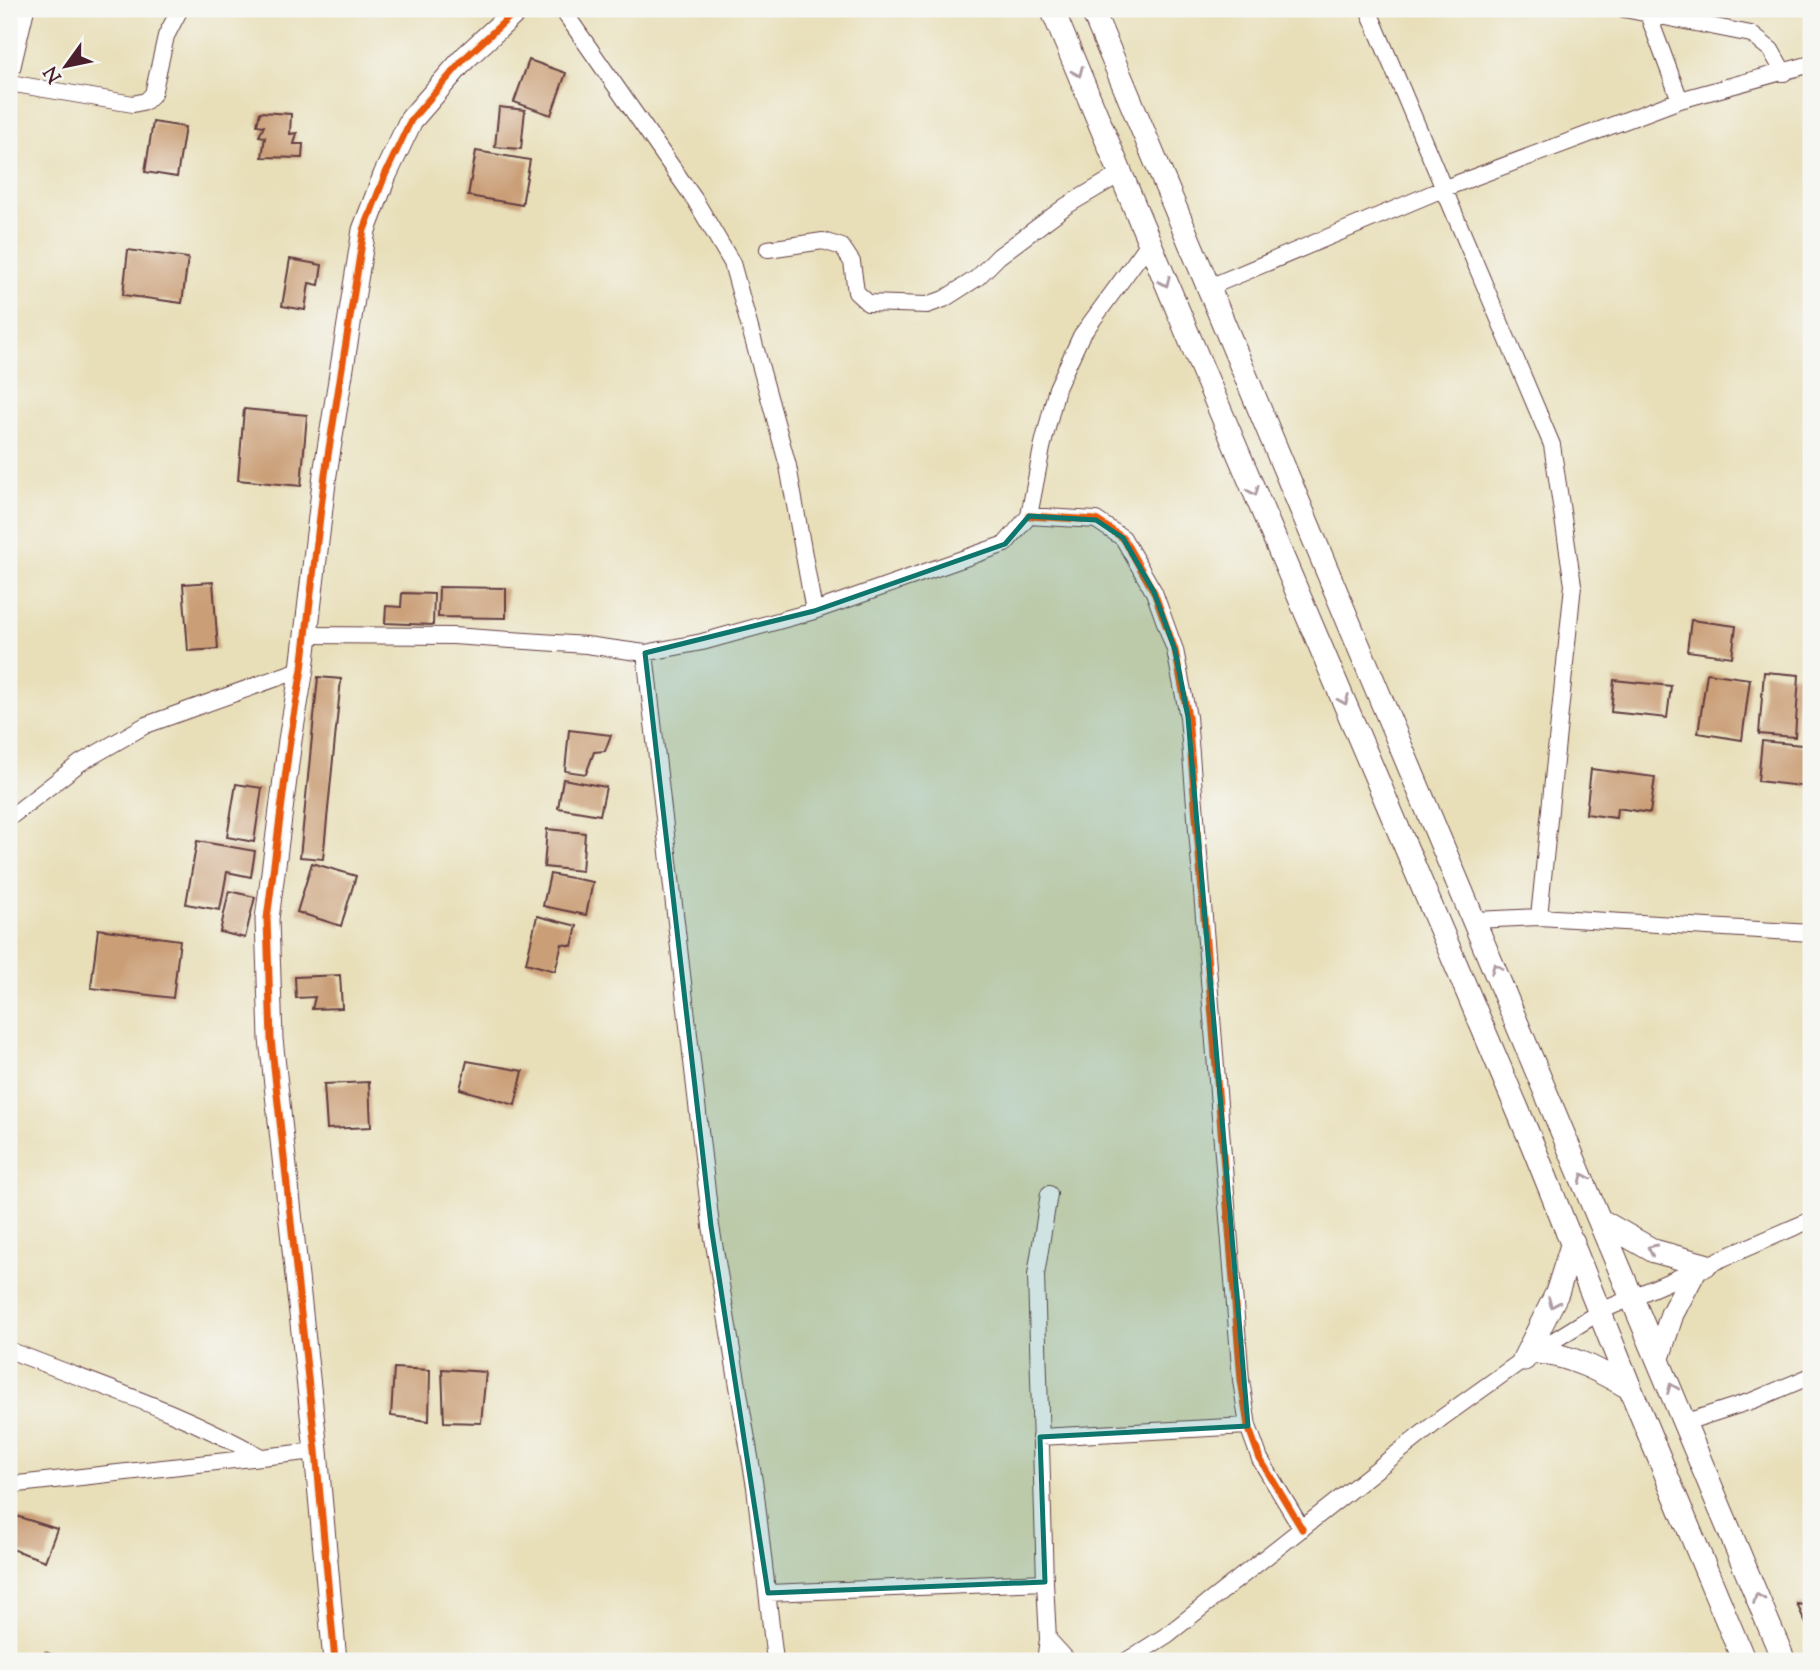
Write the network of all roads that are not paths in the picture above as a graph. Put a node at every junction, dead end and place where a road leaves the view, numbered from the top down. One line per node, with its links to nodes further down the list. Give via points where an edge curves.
1 (26, 9): 12 (street)
2 (180, 9): 12 (street, via 166,36 153,93 146,101 133,104)
3 (518, 9): 21 (main road, via 465,58 411,120 364,230 325,474)
4 (562, 9): 20 (street, via 695,200 732,263 788,466)
5 (1052, 9): 14 (main road, one-way to 14)
6 (1092, 9): 18 (main road)
7 (1368, 9): 15 (street)
8 (1624, 9): 9 (street)
9 (1647, 10): 11 (street, via 1751,34 1771,50); 13 (street)
10 (1811, 64): 11 (street)
11 (1784, 73): 13 (street)
12 (9, 82)
13 (1681, 100): 15 (street)
14 (1120, 174): 16 (main road); 17 (street, via 1066,206 960,290 926,305 868,303 856,292 852,262 842,247 823,242)
15 (1445, 188): 18 (street); 25 (street, via 1552,445 1573,585)
16 (1149, 243): 19 (street, via 1081,336 1057,388); 31 (main road, one-way to 31)
17 (768, 250)
18 (1207, 288): 26 (main road)
19 (1029, 516): 20 (street, via 1005,544); 41 (street, via 1096,520 1123,538 1154,592 1175,650 1188,718)
20 (814, 611): 22 (street)
21 (306, 635): 22 (street, via 506,639); 23 (main road)
22 (645, 653): 48 (street, via 710,1226 755,1487)
23 (302, 669): 24 (street, via 146,726 80,763); 43 (main road, via 267,919 271,1039)
24 (9, 818)
25 (1539, 917): 26 (street); 27 (street)
26 (1475, 920): 30 (main road, one-way to 26)
27 (1811, 933)
28 (1049, 1194): 42 (street, via 1036,1275)
29 (1811, 1220): 32 (street)
30 (1603, 1222): 32 (main road, one-way to 30, via 1654,1251); 33 (main road)
31 (1573, 1242): 34 (main road); 37 (main road, one-way to 37)
32 (1700, 1267): 33 (street); 36 (main road, via 1672,1314)
33 (1634, 1296): 34 (street); 36 (main road)
34 (1601, 1311): 37 (street); 39 (main road)
35 (9, 1350): 44 (street, via 174,1413)
36 (1659, 1355): 40 (main road, one-way to 36)
37 (1531, 1356): 39 (main road, via 1562,1356); 46 (street, via 1443,1417)
38 (1811, 1376): 40 (street)
39 (1630, 1388): 55 (main road)
40 (1686, 1422): 56 (main road, one-way to 40)
41 (1248, 1426): 42 (street); 46 (street, via 1260,1459)
42 (1040, 1437): 47 (street)
43 (316, 1451): 44 (street); 50 (main road)
44 (261, 1457): 45 (street)
45 (9, 1485)
46 (1302, 1530): 54 (street, via 1167,1635)
47 (1045, 1583): 48 (street); 49 (street)
48 (768, 1593): 51 (street)
49 (1048, 1639): 52 (street); 53 (street)
50 (335, 1661)
51 (775, 1661)
52 (1045, 1661)
53 (1068, 1661)
54 (1126, 1661)
55 (1744, 1661)
56 (1784, 1661)

